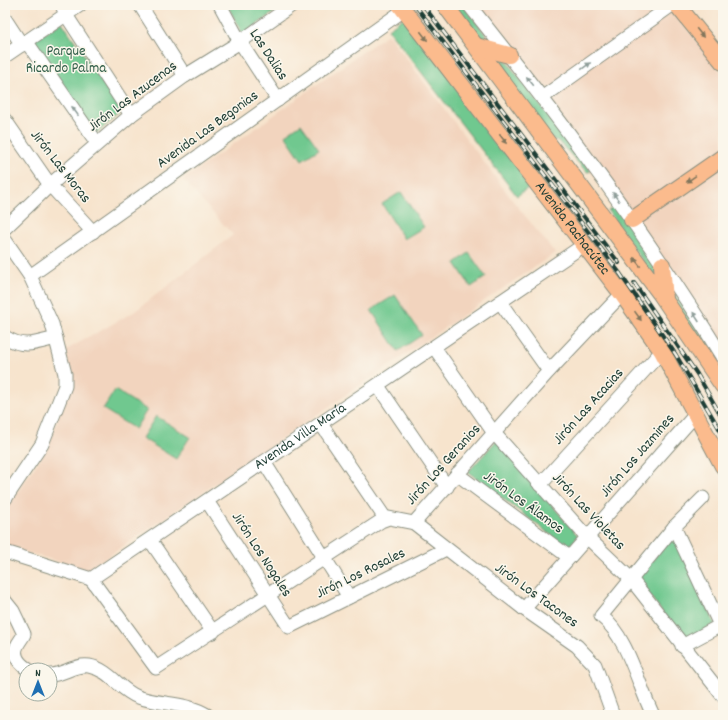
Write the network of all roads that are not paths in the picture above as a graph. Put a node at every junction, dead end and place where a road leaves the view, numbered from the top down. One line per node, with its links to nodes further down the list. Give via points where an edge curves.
1 (80, 5): 10 (street)
2 (140, 5): 18 (street)
3 (220, 5): 12 (street, Las Dalias)
4 (292, 5): 12 (street, Jirón Las Azucenas)
5 (445, 5): 14 (main road)
6 (469, 5): 15 (street)
7 (672, 5): 19 (street, one-way to 7)
8 (677, 5): 17 (main road, one-way to 17)
9 (402, 7): 20 (street, Avenida Las Begonias); 30 (main road, Avenida Pachacútec, one-way to 30)
10 (64, 10): 13 (street); 21 (street)
11 (5, 19): 13 (street)
12 (240, 42): 18 (street, Jirón Las Azucenas); 20 (street, Las Dalias)
13 (24, 43): 16 (street); 23 (street, one-way to 13)
14 (476, 46): 15 (main road); 34 (main road, one-way to 14)
15 (509, 55): 19 (street, one-way to 15)
16 (5, 56)
17 (723, 62)
18 (185, 76): 21 (street, Jirón Las Azucenas)
19 (543, 97): 26 (street, one-way to 19)
20 (278, 100): 28 (street, Avenida Las Begonias)
21 (131, 115): 23 (street, Jirón Las Azucenas)
22 (5, 120): 25 (street, Jirón Las Moras)
23 (98, 144): 25 (street, Jirón Las Azucenas)
24 (723, 156): 26 (main road, one-way to 26)
25 (50, 184): 27 (street, Jirón Las Azucenas); 28 (street, Jirón Las Moras)
26 (632, 220): 31 (street)
27 (5, 228)
28 (92, 232): 32 (street, Avenida Las Begonias)
29 (5, 240): 32 (street)
30 (584, 245): 33 (main road, Avenida Pachacútec); 35 (street, Avenida Villa María)
31 (662, 265): 34 (main road); 40 (street, one-way to 31)
32 (30, 276): 37 (street)
33 (622, 294): 39 (main road, Avenida Pachacútec, one-way to 39); 41 (street, Jirón Los Geranios)
34 (665, 299): 40 (main road)
35 (500, 302): 38 (street, Avenida Villa María); 41 (street)
36 (5, 337): 37 (street, via 25,345)
37 (56, 338): 53 (street, via 65,374 65,386 42,444)
38 (434, 348): 42 (street, Avenida Villa María); 46 (street, Jirón Las Violetas)
39 (662, 351): 44 (main road, Avenida Pachacútec); 50 (street, Jirón Las Acacias)
40 (717, 353): 43 (main road)
41 (549, 371): 46 (street, Jirón Los Geranios)
42 (378, 386): 45 (street, Avenida Villa María); 51 (street)
43 (723, 386)
44 (696, 414): 48 (main road, Avenida Pachacútec); 58 (street, Jirón Los Jazmines)
45 (321, 424): 47 (street, Avenida Villa María); 55 (street)
46 (494, 433): 49 (street, Jirón Los Geranios); 50 (street, Jirón Las Violetas)
47 (264, 462): 54 (street, Avenida Villa María); 63 (street)
48 (723, 466)
49 (457, 474): 51 (street, Jirón Los Geranios); 62 (street, Jirón Los Álamos)
50 (540, 485): 58 (street, Jirón Las Violetas)
51 (447, 487): 56 (street, Jirón Los Geranios)
52 (703, 498): 57 (street)
53 (5, 499)
54 (206, 501): 59 (street, Avenida Villa María); 66 (street, Jirón Los Nogales)
55 (385, 518): 56 (street, Jirón Los Geranios); 63 (street)
56 (414, 523): 60 (street, Jirón Los Tacones)
57 (674, 527): 65 (street); 70 (street)
58 (587, 537): 62 (street, Jirón Los Jazmines); 65 (street, Jirón Las Violetas)
59 (150, 540): 64 (street, Avenida Villa María); 72 (street)
60 (446, 548): 67 (street, Jirón Los Rosales); 69 (street, Jirón Los Tacones)
61 (5, 552): 64 (street)
62 (569, 557): 69 (street, Jirón Los Jazmines)
63 (325, 558): 66 (street); 67 (street)
64 (91, 579): 72 (street, via 156,668)
65 (631, 579): 73 (street, Jirón Las Violetas); 80 (street, via 601,616 615,629 622,642)
66 (268, 596): 71 (street, Jirón Los Nogales); 72 (street)
67 (349, 597): 71 (street, Jirón Los Rosales)
68 (5, 601): 74 (street, via 17,617 24,634)
69 (524, 609): 79 (street, Jirón Los Tacones, via 577,646 595,664)
70 (722, 625): 73 (street)
71 (289, 627)
72 (213, 632)
73 (682, 646): 77 (street, Jirón Las Violetas)
74 (10, 650): 75 (street)
75 (19, 662)
76 (58, 674): 78 (street, via 80,666 89,666 101,670 127,692 139,698 194,708)
77 (723, 696)
78 (206, 715)
79 (613, 715)
80 (653, 715)

